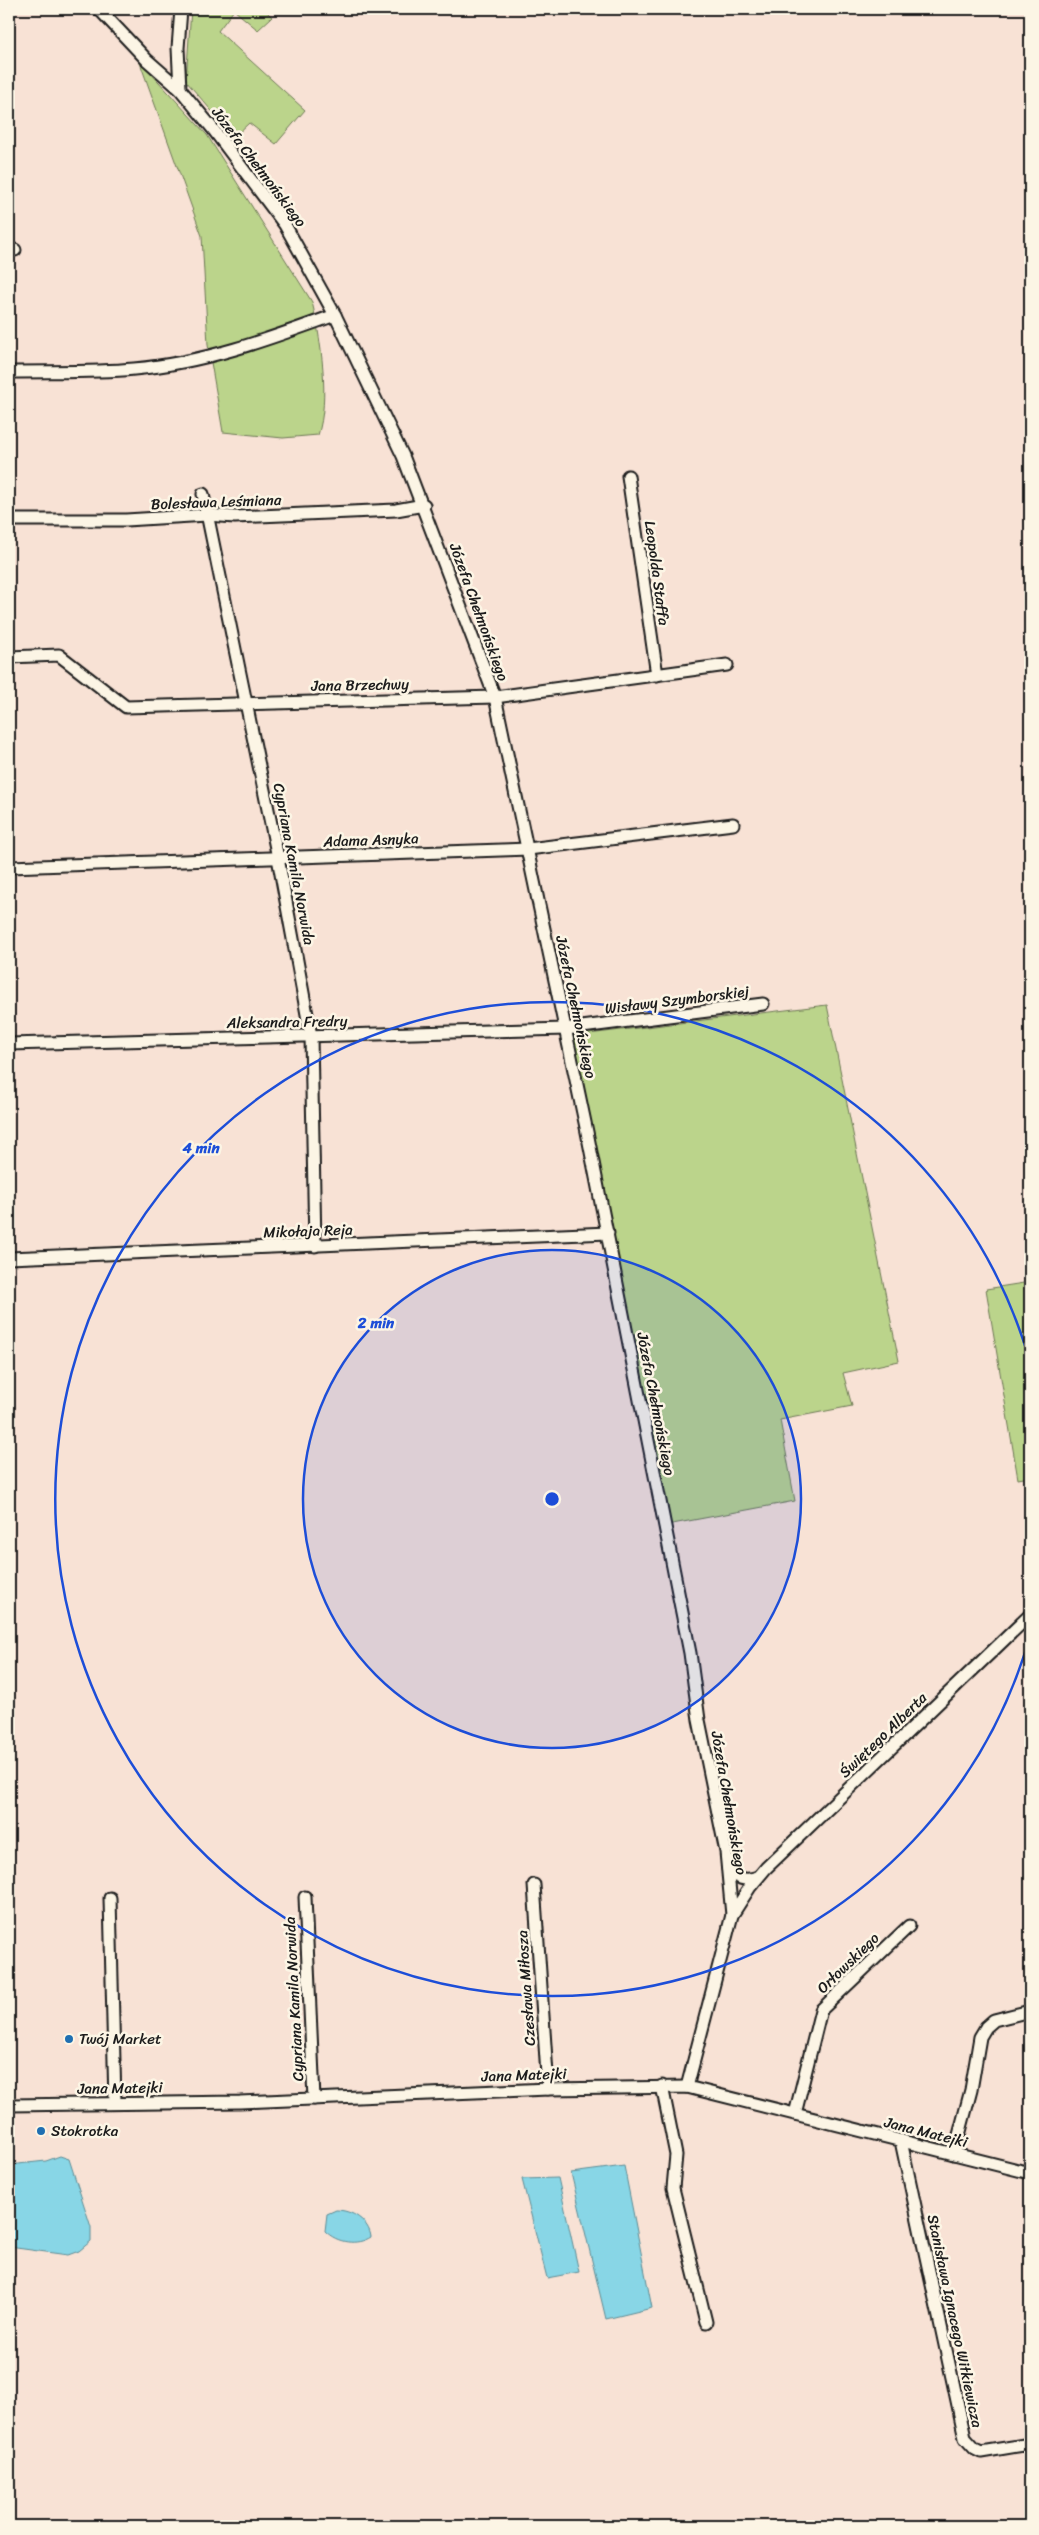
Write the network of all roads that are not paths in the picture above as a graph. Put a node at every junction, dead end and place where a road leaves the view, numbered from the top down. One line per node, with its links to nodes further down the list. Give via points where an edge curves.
1 (99, 9): 3 (street, Józefa Chełmońskiego, via 147,60)
2 (181, 9): 3 (street)
3 (180, 89): 4 (street, Józefa Chełmońskiego, via 285,225)
4 (335, 314): 5 (street, via 251,346 176,364 133,370); 8 (street, Józefa Chełmońskiego)
5 (9, 372)
6 (628, 476): 13 (street, Leopolda Staffa)
7 (202, 494): 9 (street, Cypriana Kamila Norwida)
8 (424, 505): 9 (street, Bolesława Leśmiana, via 396,510); 14 (street, Józefa Chełmońskiego)
9 (207, 516): 10 (street, Bolesława Leśmiana); 15 (street, Cypriana Kamila Norwida)
10 (9, 520)
11 (9, 657): 15 (street, Jana Brzechwy, via 59,654 126,707)
12 (727, 666): 13 (street, Jana Brzechwy)
13 (657, 675): 14 (street, Jana Brzechwy)
14 (495, 697): 15 (street, Jana Brzechwy); 17 (street, Józefa Chełmońskiego)
15 (246, 703): 18 (street, Cypriana Kamila Norwida)
16 (733, 824): 17 (street, Adama Asnyka)
17 (528, 849): 18 (street, Adama Asnyka); 21 (street, Józefa Chełmońskiego)
18 (278, 858): 19 (street, Adama Asnyka); 22 (street, Cypriana Kamila Norwida)
19 (9, 867)
20 (763, 1004): 21 (street, Wisławy Szymborskiej)
21 (566, 1029): 22 (street, Aleksandra Fredry); 24 (street, Józefa Chełmońskiego)
22 (311, 1036): 23 (street, Aleksandra Fredry); 25 (street, Cypriana Kamila Norwida)
23 (9, 1044)
24 (608, 1233): 25 (street, Mikołaja Reja); 28 (street, Józefa Chełmońskiego)
25 (314, 1246): 26 (street, Mikołaja Reja)
26 (9, 1258)
27 (1030, 1615): 29 (street, Świętego Alberta)
28 (728, 1869): 29 (street, via 741,1879); 33 (street, Józefa Chełmońskiego)
29 (758, 1877): 33 (street, Świętego Alberta)
30 (534, 1885): 38 (street, Czesława Miłosza)
31 (305, 1897): 39 (street, Cypriana Kamila Norwida)
32 (110, 1898): 40 (street)
33 (732, 1915): 37 (street, Józefa Chełmońskiego)
34 (909, 1926): 42 (street, Orłowskiego, via 821,2010)
35 (1030, 2011): 44 (street, via 994,2020 980,2037 971,2090)
36 (662, 2086): 37 (street, Jana Matejki); 38 (street, Jana Matejki); 46 (street, via 676,2155 673,2188)
37 (687, 2087): 42 (street, Jana Matejki)
38 (548, 2089): 39 (street, Jana Matejki)
39 (314, 2099): 40 (street, Jana Matejki)
40 (115, 2103): 41 (street, Jana Matejki)
41 (9, 2105)
42 (795, 2114): 43 (street, Jana Matejki)
43 (901, 2141): 44 (street, Jana Matejki); 47 (street, Stanisława Ignacego Witkiewicza, via 965,2438 981,2452)
44 (954, 2154): 45 (street, Jana Matejki)
45 (1030, 2173)
46 (706, 2322)
47 (1030, 2444)

